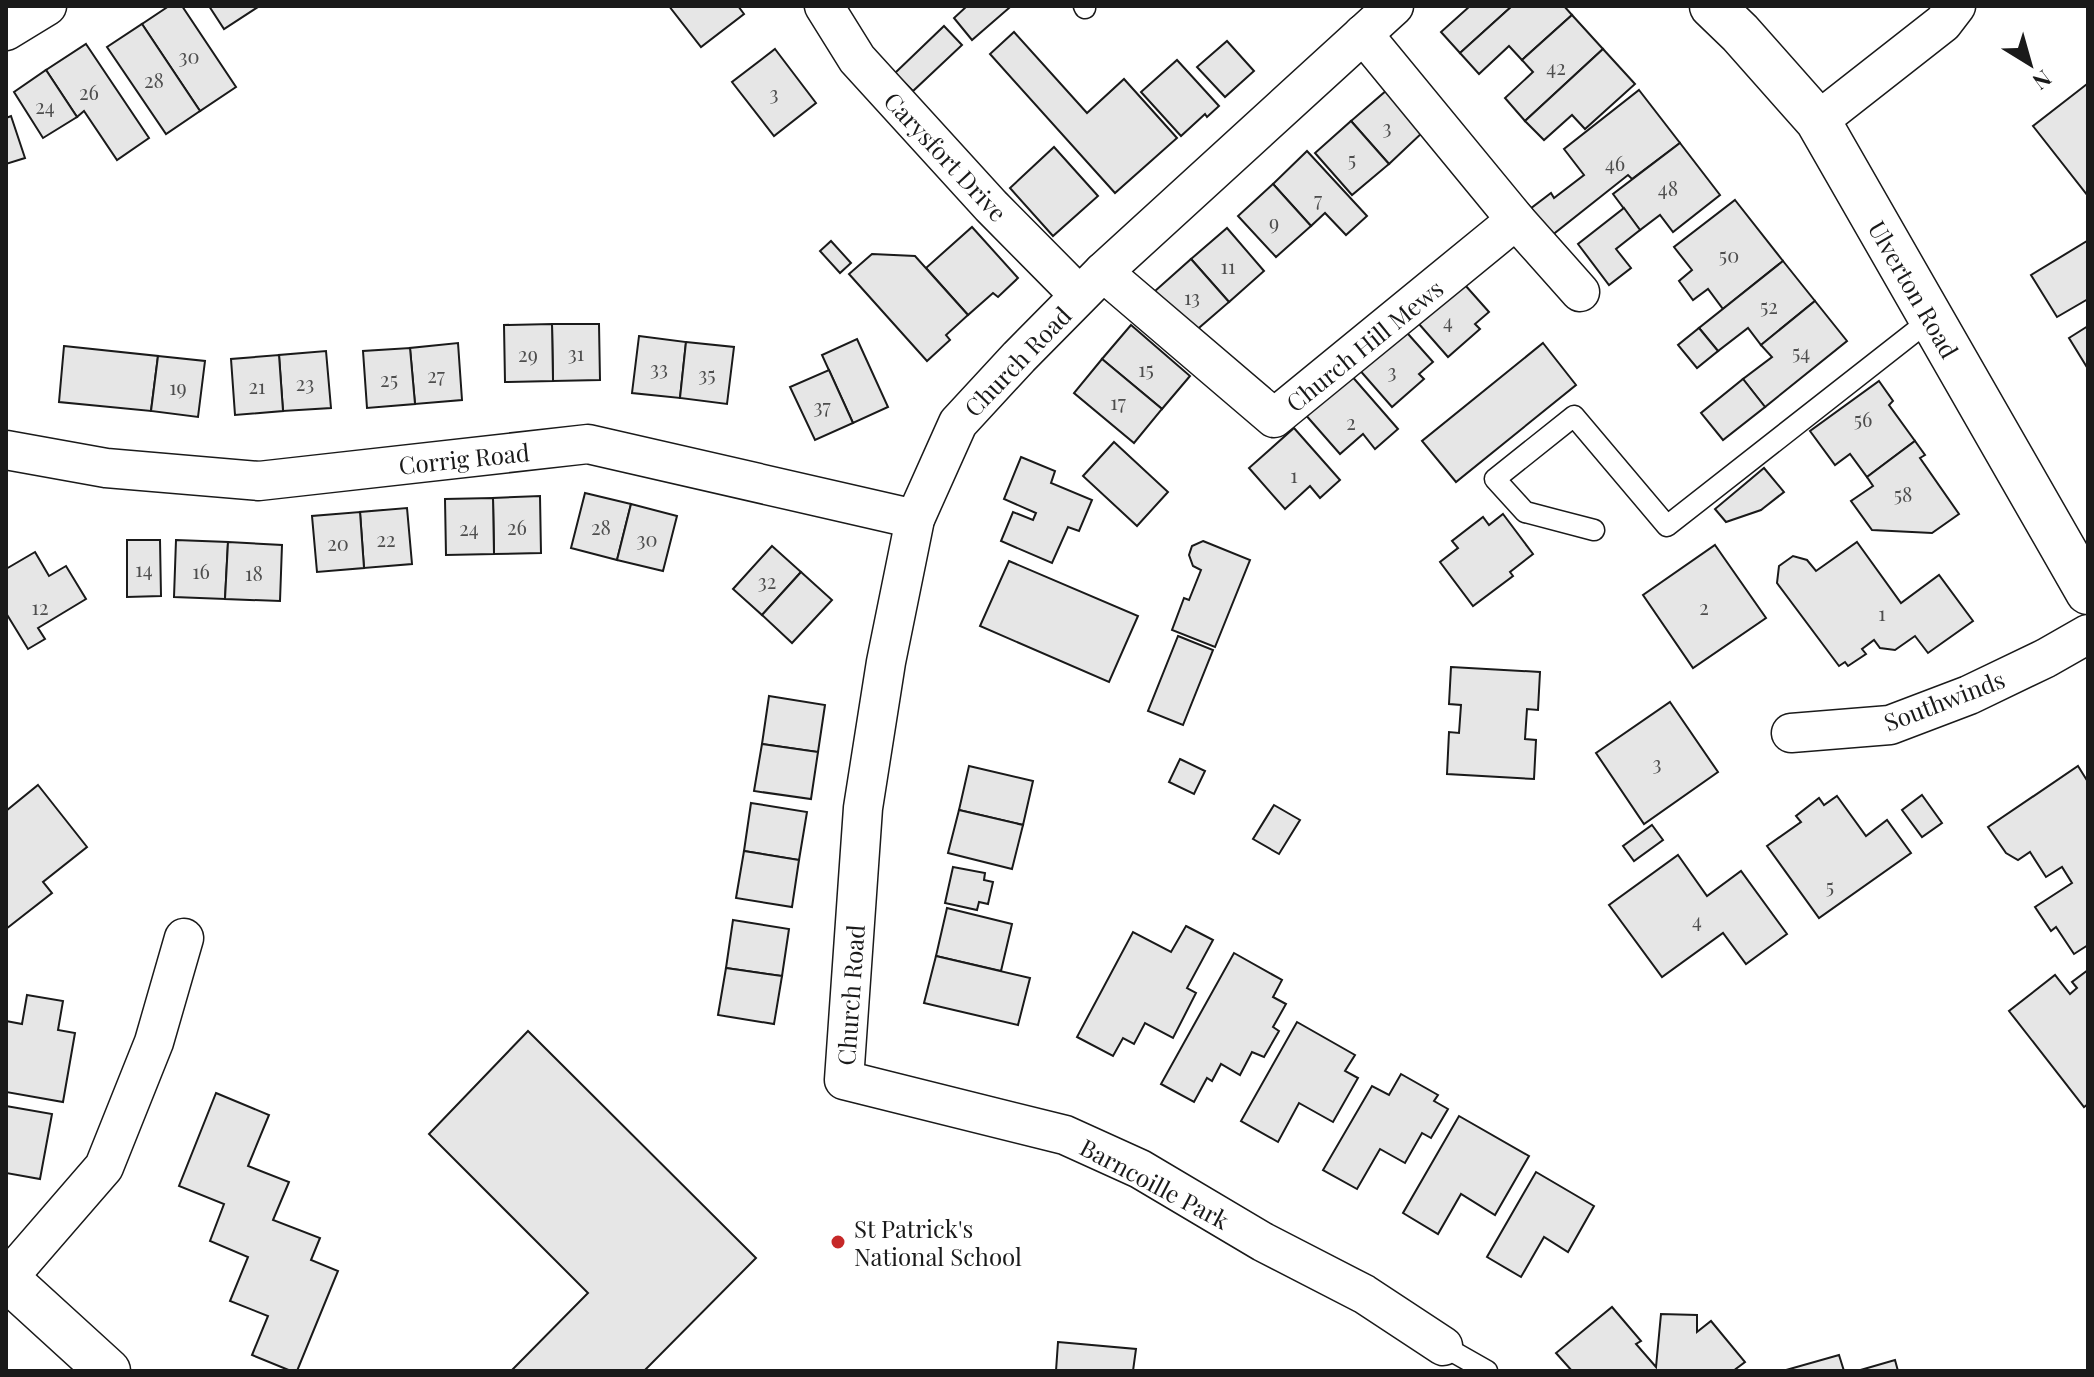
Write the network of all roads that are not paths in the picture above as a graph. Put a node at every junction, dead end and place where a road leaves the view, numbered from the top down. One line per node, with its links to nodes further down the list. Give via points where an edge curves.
1 (47, 6): 6 (street)
2 (824, 6): 10 (street, Carysfort Drive, via 857,59 991,206)
3 (1394, 6): 7 (street, Church Road)
4 (1712, 6): 8 (main road, Ulverton Road)
5 (1956, 6): 8 (street, via 1943,23)
6 (6, 31)
7 (1363, 34): 9 (street); 10 (street, Church Road)
8 (1818, 121): 12 (main road, Ulverton Road)
9 (1516, 220): 10 (street, Church Hill Mews, via 1274,418); 11 (street)
10 (1091, 284): 14 (street, Church Road, via 958,423)
11 (1580, 292)
12 (1931, 319): 15 (lane, via 1667,526 1574,416 1495,479 1525,512); 16 (main road, Ulverton Road)
13 (6, 450): 14 (street, Corrig Road, via 106,468 259,481 588,444)
14 (915, 519): 20 (street, Church Road, via 863,808)
15 (1594, 530)
16 (2088, 592)
17 (2088, 634): 18 (street, Southwinds, via 1969,695 1890,725)
18 (1791, 733)
19 (184, 938): 21 (street, via 154,1042 104,1167)
20 (844, 1080): 22 (street, Barncoille Park, via 1065,1135 1140,1169 1364,1294)
21 (7, 1278): 23 (main road)
22 (1443, 1346): 24 (lane)
23 (108, 1371)
24 (1487, 1371)

